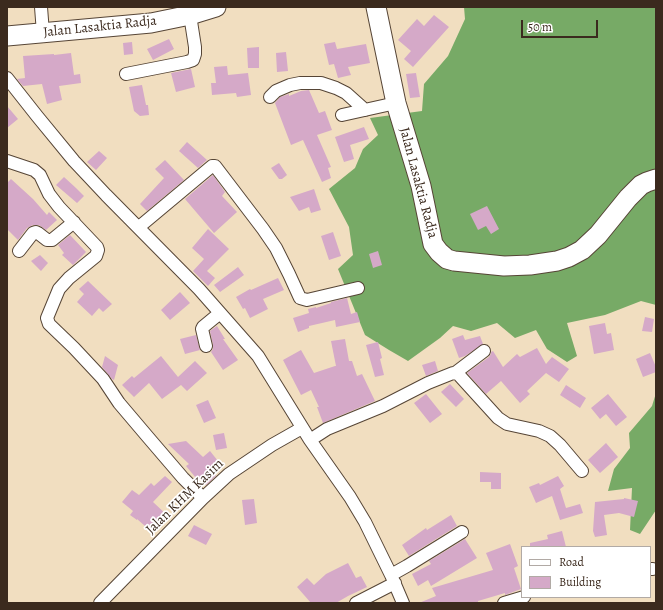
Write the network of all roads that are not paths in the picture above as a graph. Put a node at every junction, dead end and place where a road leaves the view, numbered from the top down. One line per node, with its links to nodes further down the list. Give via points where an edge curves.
1 (41, 7): 5 (street)
2 (216, 7): 4 (highway, Jalan Lasaktia Radja)
3 (376, 7): 10 (highway, Jalan Lasaktia Radja)
4 (190, 15): 5 (highway, Jalan Lasaktia Radja, via 150,22); 7 (street, via 195,47 193,60)
5 (43, 33): 6 (highway, Jalan Lasaktia Radja)
6 (7, 36)
7 (126, 74)
8 (7, 78): 16 (street, via 74,161)
9 (270, 97): 11 (street, via 276,91 290,85 321,83 346,93)
10 (396, 103): 11 (street); 14 (highway, Jalan Lasaktia Radja, via 421,186 433,244 447,259 504,266 530,265 569,258 582,250 598,234 641,185)
11 (365, 110): 12 (street)
12 (342, 116)
13 (7, 161): 15 (street, via 34,170 40,175 53,200)
14 (656, 179)
15 (74, 222): 17 (street, via 52,240 33,233); 26 (street, via 98,250 93,258 59,289 47,318 49,324 103,380 143,432)
16 (139, 228): 18 (street, via 215,166 276,248 300,298 307,300); 19 (street)
17 (19, 251)
18 (358, 288)
19 (220, 313): 20 (street, via 202,329); 23 (street, via 258,356)
20 (206, 346)
21 (484, 350): 22 (street)
22 (455, 373): 24 (street, via 327,429); 25 (street, via 498,418 507,424 550,436)
23 (302, 428): 24 (street); 26 (street, Jalan KHM Kasim, via 229,474)
24 (310, 440): 28 (street, via 365,522)
25 (582, 471)
26 (203, 498): 30 (street, Jalan KHM Kasim)
27 (462, 532): 28 (street, via 407,566)
28 (393, 579): 31 (street); 32 (street)
29 (521, 598): 33 (street)
30 (100, 603)
31 (356, 603)
32 (403, 603)
33 (504, 603)

